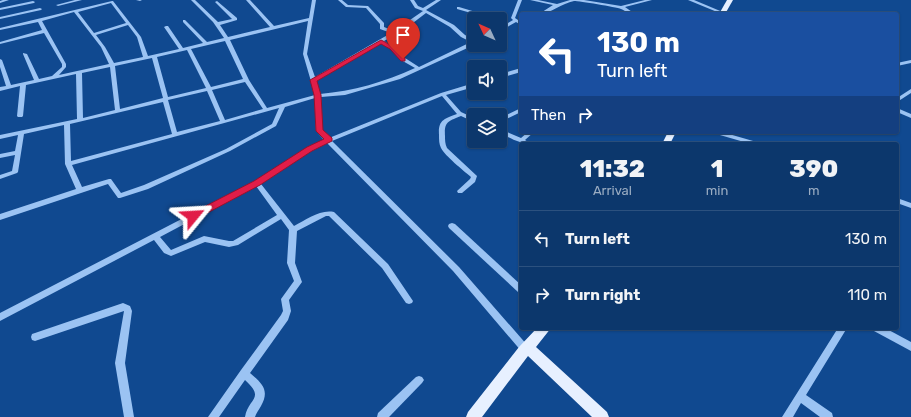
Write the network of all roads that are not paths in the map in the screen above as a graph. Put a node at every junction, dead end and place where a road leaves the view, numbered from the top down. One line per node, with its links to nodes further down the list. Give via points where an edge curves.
1 (7, 0): 18 (street)
2 (53, 0): 21 (street)
3 (80, 0): 21 (street)
4 (193, 0): 43 (street)
5 (248, 0): 46 (street)
6 (314, 0): 37 (street)
7 (340, 0): 49 (street, via 347,6 366,7 382,24 382,28)
8 (412, 0): 27 (street, via 416,7)
9 (439, 0): 27 (street)
10 (520, 0): 41 (street, via 512,18)
11 (532, 0): 22 (street)
12 (575, 0): 22 (street); 23 (street)
13 (625, 0): 20 (street)
14 (650, 0): 20 (street)
15 (690, 0): 32 (street)
16 (730, 0): 33 (main road)
17 (32, 1): 25 (street); 26 (street)
18 (0, 2)
19 (217, 2): 43 (street, via 235,19)
20 (630, 4): 23 (street)
21 (58, 5): 34 (street)
22 (557, 5): 30 (street)
23 (621, 7): 31 (street)
24 (458, 8): 29 (street)
25 (40, 9): 35 (street); 36 (street)
26 (0, 10)
27 (424, 10): 49 (street); 52 (street, via 452,26)
28 (75, 11): 34 (street); 42 (street, via 114,2); 50 (street)
29 (472, 12)
30 (545, 12)
31 (630, 12)
32 (717, 12)
33 (723, 12)
34 (66, 13): 35 (street)
35 (50, 17): 38 (street)
36 (0, 18)
37 (310, 19): 46 (street); 71 (street, via 305,54)
38 (39, 20): 47 (street); 48 (street)
39 (185, 21): 55 (street)
40 (507, 22): 41 (street)
41 (517, 23): 45 (street)
42 (128, 24): 50 (street); 60 (street, via 139,37)
43 (217, 24): 51 (street)
44 (166, 27): 57 (street)
45 (507, 27)
46 (273, 28): 51 (street)
47 (0, 29)
48 (45, 31): 54 (street); 69 (street, via 64,64)
49 (394, 33): 53 (street)
50 (94, 34): 64 (street)
51 (227, 39): 55 (street); 70 (street)
52 (467, 39)
53 (381, 41): 65 (street, via 393,48 402,59); 71 (street)
54 (0, 42)
55 (206, 44): 57 (street)
56 (467, 46): 65 (street)
57 (185, 49): 59 (street); 76 (street)
58 (26, 54): 72 (street)
59 (154, 56): 60 (street); 81 (street)
60 (146, 58): 64 (street)
61 (0, 60): 74 (street)
62 (911, 61): 63 (street)
63 (899, 64)
64 (112, 65): 67 (street); 85 (street)
65 (419, 69): 80 (street, via 398,78 345,93)
66 (519, 71): 68 (street)
67 (79, 73): 69 (street); 93 (street)
68 (507, 74)
69 (54, 78): 72 (street)
70 (246, 80): 76 (street); 84 (street)
71 (313, 80): 80 (street)
72 (37, 81): 73 (street)
73 (23, 84): 74 (street); 89 (street)
74 (9, 87): 77 (street)
75 (467, 87): 79 (street)
76 (210, 88): 81 (street); 94 (street)
77 (0, 89)
78 (911, 92): 82 (street)
79 (443, 94): 88 (street); 102 (street)
80 (318, 96): 83 (street); 102 (street, via 319,131)
81 (165, 99): 85 (street); 100 (street)
82 (899, 99)
83 (284, 105): 84 (street); 110 (street, via 274,125 228,150 146,187 120,196 109,181)
84 (266, 110): 94 (street)
85 (118, 111): 93 (street)
86 (519, 111): 92 (street)
87 (899, 111): 90 (street)
88 (461, 114): 91 (street); 111 (street, via 440,126 445,150 474,176)
89 (20, 116)
90 (911, 116)
91 (467, 117)
92 (507, 117)
93 (80, 120): 95 (street)
94 (224, 122): 100 (street)
95 (67, 123): 96 (street); 107 (street)
96 (21, 133): 101 (street); 105 (street)
97 (507, 134): 103 (street)
98 (529, 134): 103 (street)
99 (722, 134): 104 (street)
100 (175, 135): 107 (street)
101 (0, 137)
102 (329, 140): 109 (street, via 310,149); 127 (street, via 456,269)
103 (521, 141)
104 (751, 142)
105 (18, 152): 106 (street); 108 (street, via 15,173)
106 (0, 156)
107 (68, 164): 110 (street)
108 (0, 177)
109 (257, 183): 114 (street); 118 (street)
110 (80, 190): 115 (street)
111 (460, 192)
112 (899, 201): 113 (street)
113 (911, 206)
114 (282, 215): 117 (street); 118 (street, via 232,244 204,239 178,252 170,253)
115 (0, 217)
116 (452, 226): 119 (street)
117 (294, 230): 120 (street, via 323,214 331,214 385,266); 128 (street, via 291,263 298,282 285,299 285,317)
118 (155, 236): 121 (street)
119 (519, 288)
120 (409, 301)
121 (0, 317)
122 (543, 330): 127 (main road)
123 (843, 330): 130 (street)
124 (881, 330): 126 (street)
125 (35, 337): 131 (street, via 122,307 127,308 120,363)
126 (911, 347)
127 (526, 349): 135 (main road); 136 (main road)
128 (244, 373): 132 (street); 133 (street, via 261,392 260,399 250,412)
129 (419, 380): 134 (street)
130 (800, 396): 137 (street); 138 (street)
131 (129, 417)
132 (213, 417)
133 (250, 417)
134 (382, 417)
135 (473, 417)
136 (602, 417)
137 (787, 417)
138 (828, 417)

